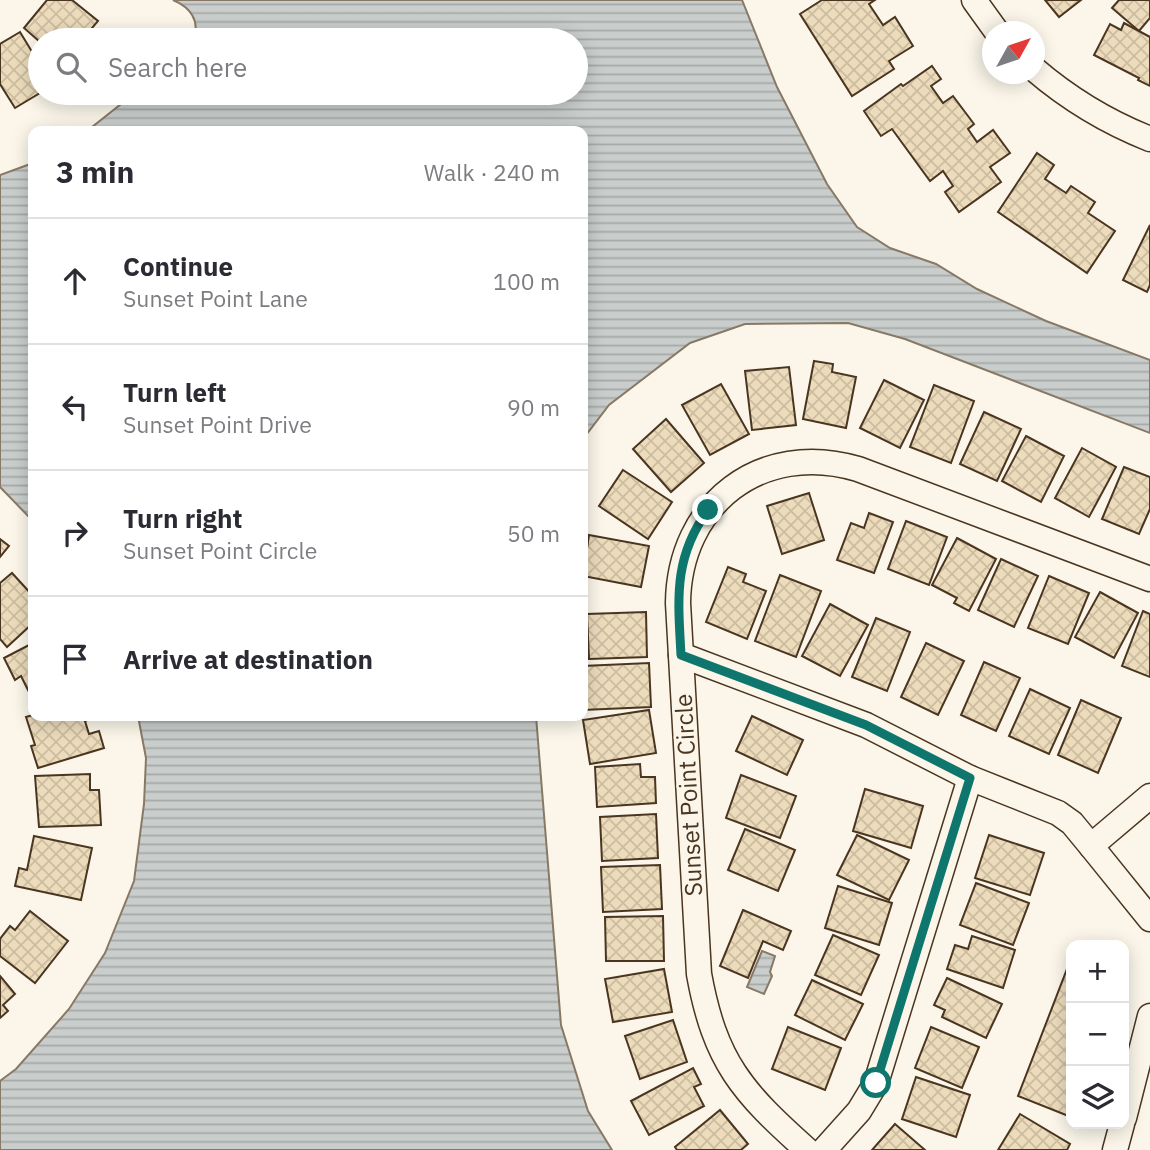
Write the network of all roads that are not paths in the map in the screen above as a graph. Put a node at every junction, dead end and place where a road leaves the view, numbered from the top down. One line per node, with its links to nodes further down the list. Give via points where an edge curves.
1 (974, 0): 2 (street)
2 (989, 21)
3 (1045, 78): 4 (street, via 1088,110)
4 (1150, 139)
5 (1150, 579): 6 (street, Sunset Point Circle, via 858,469 826,461 792,463 761,471 732,488 699,524 680,570)
6 (681, 655): 7 (street, via 866,725); 16 (street, Sunset Point Circle, via 699,974 705,1008 724,1057 742,1086)
7 (970, 778): 9 (street, via 1058,813); 17 (street, via 876,1083 859,1111)
8 (1150, 796): 9 (street)
9 (1091, 846): 10 (street)
10 (1150, 919)
11 (1150, 1016): 12 (street)
12 (1145, 1042): 13 (street); 14 (street)
13 (1150, 1066)
14 (1129, 1100)
15 (1121, 1129): 18 (street)
16 (807, 1150)
17 (824, 1150)
18 (1115, 1150)

